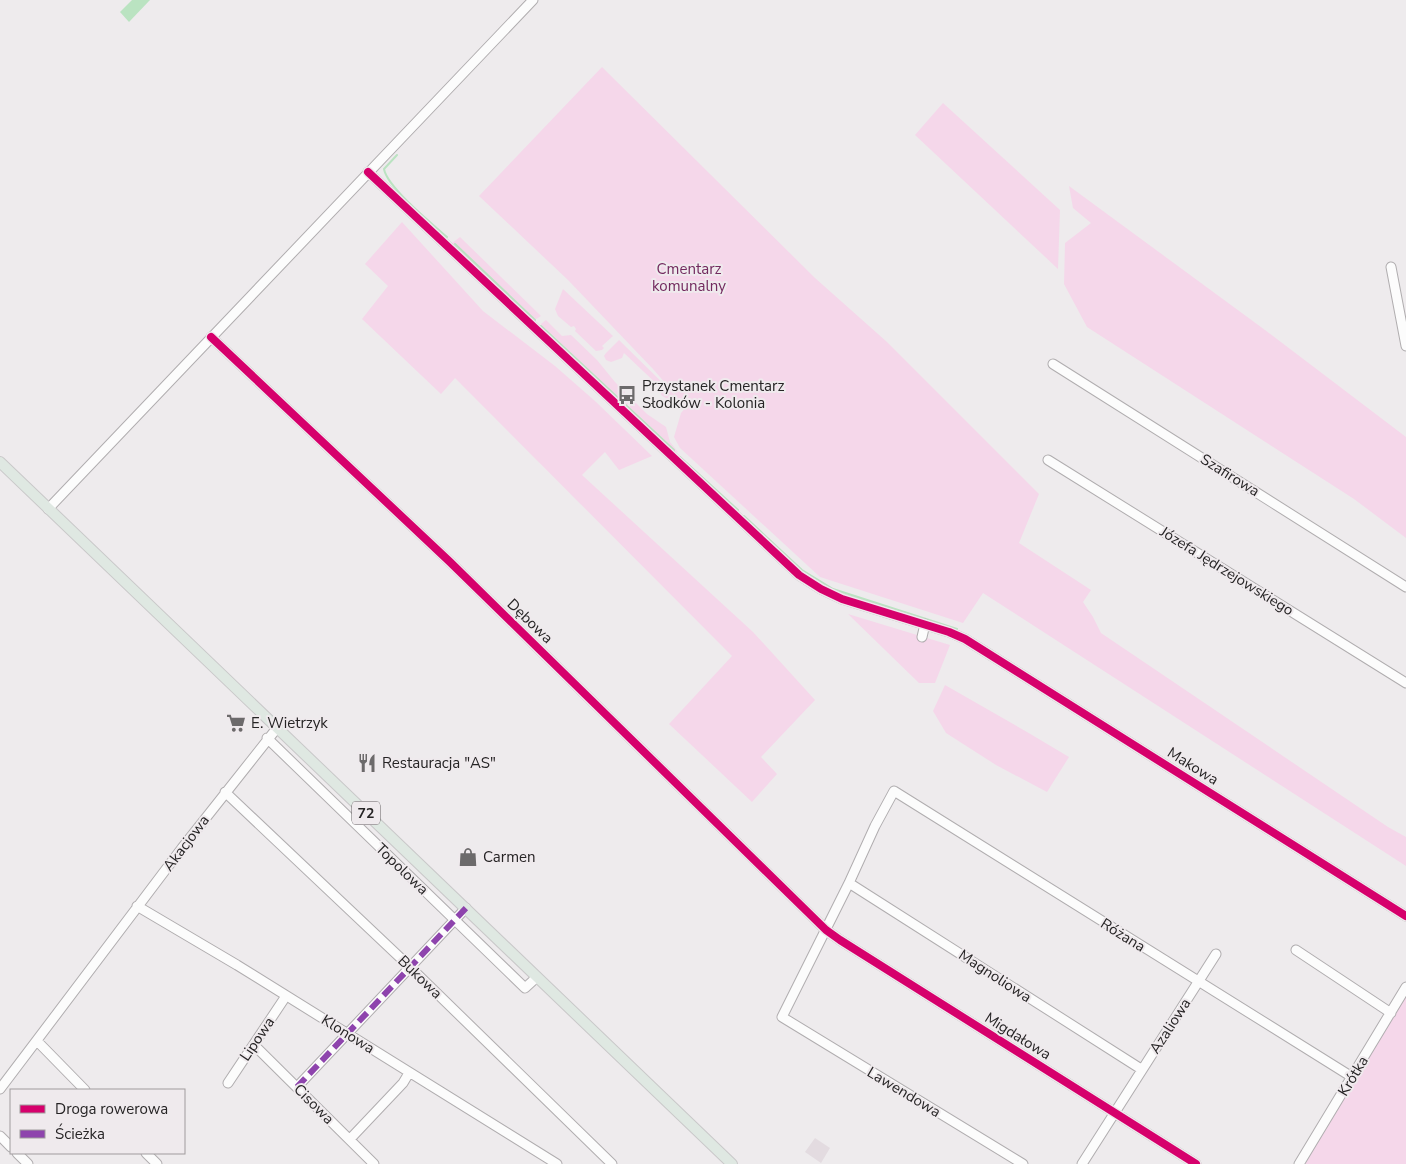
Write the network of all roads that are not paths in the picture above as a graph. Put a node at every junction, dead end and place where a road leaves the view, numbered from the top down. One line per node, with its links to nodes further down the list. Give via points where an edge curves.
1 (534, 0): 2 (street)
2 (368, 172): 4 (street); 11 (street, Makowa, via 740,514 800,575 842,599)
3 (1391, 267): 5 (street)
4 (211, 337): 9 (street); 22 (street, Dębowa, via 450,562)
5 (1406, 346)
6 (1053, 364): 10 (street, Szafirowa)
7 (1048, 460): 13 (street, Józefa Jędrzejowskiego)
8 (0, 462): 9 (main road, 72)
9 (48, 509): 14 (main road, 72)
10 (1406, 587)
11 (925, 624): 12 (street); 20 (street, Makowa, via 965,639)
12 (922, 637)
13 (1406, 683)
14 (277, 728): 15 (street, Akacjowa); 19 (main road, 72)
15 (267, 738): 16 (street, Akacjowa); 21 (street, Topolowa)
16 (225, 792): 18 (street, Akacjowa); 25 (street, Bukowa)
17 (849, 883): 22 (street); 27 (street, Różana, via 894,791); 34 (street, Magnoliowa)
18 (137, 906): 29 (street, Klonowa); 32 (street, Akacjowa)
19 (466, 908): 21 (street); 26 (main road, 72)
20 (1406, 916)
21 (455, 920): 25 (street); 26 (street, Topolowa, via 525,988)
22 (826, 930): 41 (street, Migdałowa); 53 (street, Lawendowa, via 782,1018)
23 (1296, 950): 30 (street)
24 (1216, 954): 27 (street, Azaliowa)
25 (410, 967): 31 (street); 51 (street, Bukowa)
26 (537, 976): 52 (main road, 72)
27 (1198, 982): 34 (street, Azaliowa); 36 (street, Różana)
28 (1406, 987): 30 (street, Krótka)
29 (286, 996): 31 (street, Klonowa); 33 (street, Lipowa)
30 (1391, 1013): 36 (street, Krótka)
31 (347, 1034): 35 (street, Klonowa); 38 (street)
32 (37, 1041): 39 (street, Akacjowa); 40 (street)
33 (254, 1045): 37 (street, Lipowa); 38 (street, Cisowa)
34 (1142, 1069): 41 (street, Azaliowa)
35 (409, 1073): 43 (street); 50 (street, Klonowa)
36 (1352, 1077): 56 (street, Krótka)
37 (228, 1082)
38 (297, 1087): 43 (street, Cisowa)
39 (0, 1089)
40 (84, 1089)
41 (1114, 1114): 54 (street); 55 (street, Migdałowa)
42 (0, 1136): 44 (street)
43 (350, 1139): 49 (street, Cisowa)
44 (10, 1147)
45 (17, 1154): 47 (street)
46 (147, 1154): 48 (street)
47 (28, 1164)
48 (157, 1164)
49 (374, 1164)
50 (557, 1164)
51 (612, 1164)
52 (732, 1164)
53 (1023, 1164)
54 (1082, 1164)
55 (1196, 1164)
56 (1299, 1164)

